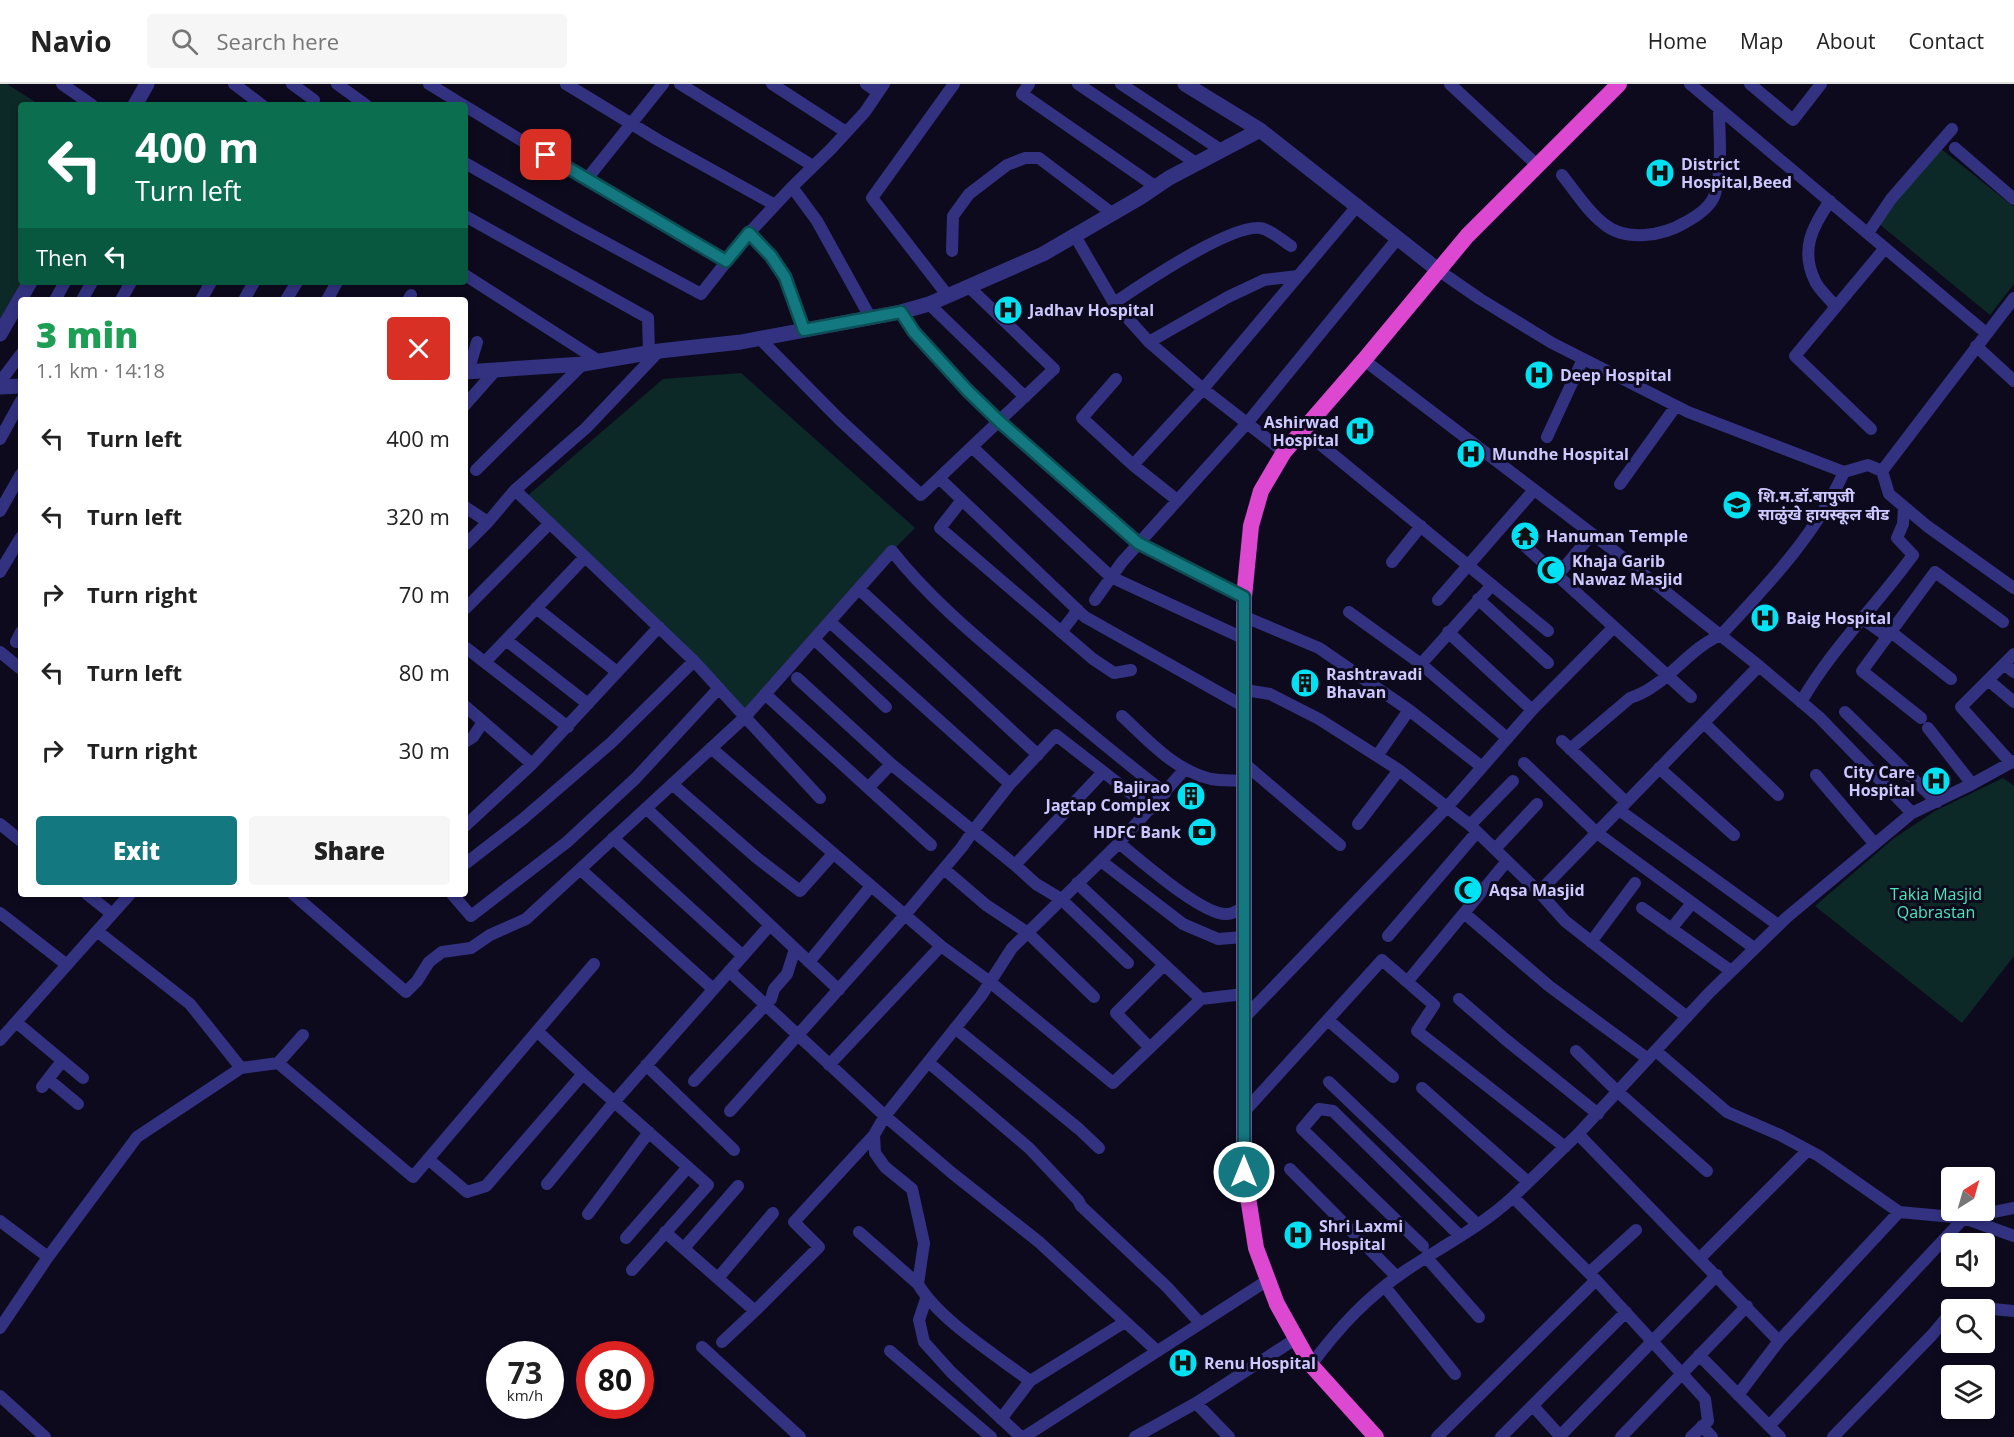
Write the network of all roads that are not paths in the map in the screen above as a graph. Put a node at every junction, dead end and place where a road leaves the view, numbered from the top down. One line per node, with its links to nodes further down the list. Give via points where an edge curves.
1 (62, 84): 24 (street)
2 (147, 84): 25 (street)
3 (234, 84): 26 (street)
4 (292, 84): 23 (street)
5 (337, 84): 27 (street)
6 (429, 84): 28 (street)
7 (566, 84): 31 (street)
8 (680, 84): 40 (street)
9 (772, 84): 34 (street)
10 (866, 84): 22 (street)
11 (954, 84): 63 (street, via 872,198)
12 (1029, 84): 44 (street, via 1022,94)
13 (1078, 84): 37 (street)
14 (1121, 84): 36 (street)
15 (1185, 84): 33 (street)
16 (1619, 84): 39 (highway)
17 (1690, 84): 30 (street)
18 (1750, 84): 19 (street, via 1793,120)
19 (1821, 84)
20 (658, 86): 31 (street)
21 (1457, 86): 39 (street)
22 (881, 88): 34 (street)
23 (314, 100)
24 (88, 102)
25 (137, 102)
26 (258, 102)
27 (362, 102)
28 (458, 102)
29 (468, 108): 42 (street)
30 (1719, 108): 41 (street, via 1719,172 1714,197 1701,214 1675,229 1627,234 1605,225); 46 (street)
31 (632, 124): 42 (street); 47 (street)
32 (1952, 129): 52 (street, via 1891,199)
33 (1260, 130): 36 (street); 48 (street)
34 (846, 132): 40 (street)
35 (1955, 148): 45 (street)
36 (1221, 150): 37 (street)
37 (1196, 163): 44 (street)
38 (468, 165): 58 (street, via 700,294)
39 (1537, 165): 59 (highway)
40 (813, 166): 43 (street)
41 (1562, 175)
42 (586, 180): 58 (street)
43 (792, 187): 47 (street); 70 (street, via 816,221)
44 (1156, 187): 49 (street)
45 (2012, 194)
46 (1830, 201): 52 (street); 68 (street, via 1809,238 1808,261 1815,282)
47 (776, 205): 51 (street)
48 (1358, 205): 54 (street); 60 (street)
49 (1113, 213): 53 (street); 57 (street, via 1039,158 1025,158 1007,165 969,194 953,216)
50 (468, 218): 78 (street, via 648,318)
51 (749, 233): 58 (street); 71 (street, via 785,277)
52 (1868, 233): 56 (street)
53 (1075, 236): 62 (street); 66 (street)
54 (1398, 238): 59 (street); 98 (street)
55 (1291, 246): 66 (street, via 1263,228 1239,230 1164,270)
56 (1886, 248): 68 (street); 72 (street)
57 (951, 251)
58 (726, 261)
59 (1438, 270): 80 (street, via 1552,343); 81 (highway)
60 (1298, 276): 76 (street, via 1263,280); 92 (street)
61 (468, 277): 82 (street)
62 (969, 287): 63 (street); 93 (street, via 1054,369)
63 (948, 296): 67 (street)
64 (2014, 298): 72 (street)
65 (18, 303): 73 (street)
66 (1114, 303): 76 (street)
67 (929, 304): 69 (street); 93 (street)
68 (1836, 307): 99 (street, via 1796,356)
69 (901, 312): 70 (street); 97 (street, via 914,332)
70 (870, 318): 71 (street)
71 (804, 330): 74 (street)
72 (1986, 333): 77 (street)
73 (0, 334)
74 (759, 338): 78 (street); 109 (street, via 921,495)
75 (477, 342): 84 (street)
76 (1149, 342): 92 (street)
77 (1976, 346): 88 (street); 107 (street)
78 (654, 352): 82 (street); 112 (street, via 586,428)
79 (18, 358): 89 (street)
80 (1583, 358): 96 (street); 101 (street)
81 (1364, 360): 100 (highway); 113 (street)
82 (599, 361): 83 (street)
83 (583, 364): 85 (street); 106 (street)
84 (468, 369)
85 (495, 371): 86 (street); 94 (street)
86 (468, 372)
87 (1116, 379): 105 (street, via 1082,418)
88 (2014, 381)
89 (0, 382)
90 (18, 386): 91 (street)
91 (0, 387)
92 (1203, 389): 98 (street); 105 (street)
93 (1025, 397): 97 (street)
94 (468, 402)
95 (18, 406): 102 (street)
96 (1677, 406): 108 (street); 111 (street)
97 (999, 421): 103 (street); 125 (street)
98 (1248, 422): 104 (street); 115 (street)
99 (1871, 429)
100 (1303, 430): 104 (highway); 121 (street)
101 (1547, 437)
102 (0, 439)
103 (972, 447): 109 (street); 132 (street)
104 (1284, 452): 136 (highway, via 1261,491 1254,515)
105 (1133, 465): 115 (street)
106 (476, 470)
107 (1882, 471): 108 (street, via 1868,465); 116 (street, via 1889,494)
108 (1844, 472): 154 (street, via 1810,532)
109 (939, 478): 114 (street)
110 (18, 479): 118 (street)
111 (1620, 484)
112 (515, 490): 119 (street); 120 (street)
113 (1534, 490): 122 (street); 129 (street)
114 (962, 500): 142 (street); 151 (street, via 940,528)
115 (1177, 500): 125 (street)
116 (1904, 507): 135 (street); 145 (street, via 1897,537 1913,555)
117 (468, 509): 119 (street)
118 (0, 511)
119 (488, 522): 124 (street)
120 (550, 523): 127 (street); 140 (street)
121 (1421, 526): 128 (street); 129 (street)
122 (1592, 534): 131 (street); 154 (street)
123 (18, 542): 130 (street)
124 (468, 542)
125 (1138, 543): 132 (street); 136 (street)
126 (1525, 546): 131 (street)
127 (585, 557): 141 (street); 148 (street)
128 (1392, 562)
129 (1468, 565): 133 (street); 139 (street)
130 (0, 572)
131 (1557, 576): 149 (street)
132 (1111, 577): 138 (street); 156 (street)
133 (1492, 585): 137 (street); 150 (street)
134 (859, 588): 146 (street); 194 (street); 212 (street, via 892,551 987,646)
135 (2014, 588)
136 (1244, 597): 144 (highway)
137 (1478, 599): 152 (street); 163 (street)
138 (1095, 600)
139 (1438, 600)
140 (468, 606)
141 (537, 608): 157 (street); 169 (street)
142 (1078, 610): 151 (street); 177 (street)
143 (1349, 612): 164 (street)
144 (1245, 617): 156 (highway); 183 (street, via 1319,648)
145 (1863, 619): 153 (street); 178 (street, via 1817,675)
146 (830, 622): 155 (street); 209 (street)
147 (2003, 622): 153 (street, via 1935,572)
148 (659, 627): 162 (street); 169 (street)
149 (1613, 628): 170 (street); 184 (street)
150 (1548, 631)
151 (1061, 632): 168 (street, via 1114,673)
152 (1448, 632): 164 (street); 184 (street)
153 (1889, 634): 172 (street); 210 (street, via 1862,671 1925,723)
154 (1721, 635): 165 (street); 170 (street)
155 (814, 639): 175 (street); 181 (street)
156 (1245, 639): 177 (highway)
157 (506, 640): 161 (street); 180 (street)
158 (468, 649): 161 (street)
159 (0, 652): 166 (street)
160 (2014, 654): 167 (street)
161 (485, 662): 190 (street)
162 (694, 662): 174 (street); 239 (street, via 612,742)
163 (1548, 663)
164 (1421, 664): 191 (street)
165 (1760, 666): 178 (street); 189 (street)
166 (18, 667)
167 (2009, 668): 173 (street)
168 (1131, 670)
169 (617, 672): 180 (street)
170 (1667, 676): 176 (street); 218 (street, via 1566,745)
171 (797, 678): 199 (street)
172 (1951, 679)
173 (1988, 680): 179 (street); 196 (street, via 1962,707)
174 (719, 688): 187 (street); 250 (street, via 636,778 567,842 471,916)
175 (765, 694): 187 (street); 211 (street)
176 (1691, 697)
177 (1245, 698): 195 (street, via 1270,694); 205 (highway)
178 (1801, 702): 221 (street)
179 (2014, 702)
180 (588, 704): 190 (street)
181 (886, 707)
182 (468, 709): 188 (street)
183 (1409, 710): 195 (street); 200 (street)
184 (1532, 710): 191 (street)
185 (1845, 712): 215 (street)
186 (1122, 716): 202 (street)
187 (745, 717): 193 (street); 214 (street)
188 (483, 722): 192 (street); 198 (street)
189 (1704, 723): 201 (street); 213 (street)
190 (568, 727): 198 (street)
191 (1507, 738): 200 (street)
192 (468, 740)
193 (711, 748): 208 (street); 236 (street)
194 (1038, 754): 204 (street, via 1056,735); 209 (street)
195 (1377, 756): 203 (street)
196 (2013, 762): 210 (street)
197 (1524, 763): 227 (street)
198 (532, 764): 222 (street)
199 (891, 764): 211 (street); 226 (street)
200 (1482, 767): 217 (street)
201 (1659, 768): 218 (street); 228 (street)
202 (1185, 769): 205 (street, via 1213,779); 212 (street)
203 (1399, 770): 217 (street); 224 (street)
204 (1103, 772): 220 (street); 240 (street)
205 (1245, 773): 234 (street); 253 (highway)
206 (1816, 775): 232 (street)
207 (1513, 781): 225 (street)
208 (672, 784): 219 (street); 236 (street, via 800,891)
209 (1010, 784): 226 (street)
210 (1972, 784): 215 (street)
211 (868, 788): 233 (street)
212 (1165, 793): 220 (street)
213 (1778, 795)
214 (820, 798)
215 (1937, 802): 221 (street)
216 (1537, 804): 235 (street)
217 (1448, 806): 225 (street); 288 (street)
218 (1623, 806): 227 (street); 260 (street)
219 (646, 808): 229 (street); 259 (street)
220 (1151, 809): 231 (street)
221 (1912, 813): 232 (street)
222 (468, 823)
223 (0, 824): 230 (street)
224 (1358, 824)
225 (1473, 828): 235 (street); 264 (street)
226 (973, 831): 240 (street); 242 (street)
227 (1597, 833): 246 (street); 252 (street)
228 (1734, 835)
229 (614, 838): 241 (street); 270 (street)
230 (18, 839)
231 (1119, 843): 237 (street); 253 (street, via 1182,893 1215,913 1228,914)
232 (1874, 843): 260 (street)
233 (932, 845)
234 (1340, 845)
235 (1495, 849): 238 (street)
236 (833, 854): 245 (street)
237 (1101, 861): 243 (street); 265 (street, via 1183,924 1218,939)
238 (1507, 861): 246 (street); 256 (street)
239 (468, 862)
240 (1015, 865): 251 (street)
241 (580, 869): 249 (street, via 526,919 471,948 442,952 406,992); 280 (street)
242 (944, 869): 258 (street); 263 (street, via 986,905)
243 (1077, 883): 251 (street); 275 (street)
244 (1635, 883): 266 (street)
245 (871, 886): 258 (street); 271 (street)
246 (1539, 892): 266 (street, via 1564,921)
247 (91, 897): 257 (street)
248 (127, 897): 257 (street)
249 (296, 897)
250 (455, 897)
251 (1061, 899): 263 (street); 272 (street)
252 (1692, 903): 261 (street); 268 (street)
253 (1244, 907): 265 (highway)
254 (1642, 908): 261 (street)
255 (0, 913): 274 (street)
256 (1464, 913): 278 (street); 298 (street, via 1549,986)
257 (112, 914): 262 (street)
258 (905, 915): 267 (street); 281 (street)
259 (770, 925): 269 (street); 270 (street)
260 (1778, 925): 268 (street)
261 (1671, 929): 277 (street)
262 (97, 931): 274 (street); 304 (street, via 190,1004)
263 (1028, 933): 279 (street, via 1012,948); 283 (street)
264 (1388, 936)
265 (1244, 937): 282 (highway)
266 (1591, 942): 287 (street)
267 (941, 946): 279 (street); 303 (street)
268 (1754, 948): 277 (street)
269 (795, 949): 271 (street); 286 (street, via 787,974)
270 (743, 956): 276 (street)
271 (809, 962): 281 (street)
272 (1128, 963)
273 (594, 964): 292 (street)
274 (67, 965): 290 (street)
275 (1164, 965): 284 (street); 296 (street, via 1116,1013)
276 (729, 971): 280 (street); 286 (street)
277 (1731, 971): 287 (street)
278 (1407, 981): 289 (street, via 1382,960); 322 (street, via 1434,1005 1417,1031)
279 (990, 982): 291 (street); 296 (street, via 1113,1083)
280 (713, 989): 302 (street)
281 (838, 990): 294 (street)
282 (1244, 994): 284 (street); 288 (highway)
283 (1094, 997)
284 (1201, 999): 296 (street)
285 (1460, 999): 316 (street)
286 (765, 1005): 294 (street); 308 (street)
287 (1687, 1017): 298 (street)
288 (1244, 1018): 315 (highway)
289 (1328, 1020): 306 (street); 315 (street)
290 (16, 1022): 295 (street); 299 (street)
291 (955, 1028): 300 (street); 321 (street)
292 (537, 1031): 305 (street); 325 (street)
293 (303, 1035): 301 (street)
294 (797, 1035): 303 (street); 314 (street)
295 (0, 1040)
296 (1150, 1048)
297 (1576, 1051): 311 (street)
298 (1652, 1055): 311 (street); 324 (street, via 1727,1112)
299 (62, 1061): 307 (street); 313 (street, via 45,1083)
300 (928, 1062): 317 (street); 369 (street, via 1029,1148 1081,1206)
301 (278, 1063): 304 (street); 325 (street, via 413,1177)
302 (646, 1065): 312 (street); 323 (street)
303 (829, 1065): 317 (street)
304 (242, 1068): 351 (street, via 137,1137)
305 (583, 1074): 312 (street); 325 (street, via 486,1186 467,1192)
306 (1393, 1077)
307 (83, 1078)
308 (694, 1081)
309 (1329, 1082): 342 (street)
310 (1422, 1088): 329 (street)
311 (1618, 1092): 316 (street); 328 (street)
312 (615, 1101): 318 (street); 330 (street)
313 (78, 1104)
314 (730, 1111)
315 (1244, 1112): 358 (highway, via 1244,1172 1256,1248)
316 (1598, 1114): 319 (street)
317 (885, 1116): 320 (street); 368 (street, via 1039,1242)
318 (649, 1132): 326 (street); 337 (street)
319 (1578, 1134): 322 (street); 352 (street)
320 (874, 1135): 359 (street, via 875,1153 885,1167 912,1189 924,1244); 364 (street, via 794,1222 819,1247)
321 (1099, 1148)
322 (1565, 1148): 329 (street)
323 (734, 1150)
324 (1808, 1150): 334 (street); 352 (street)
325 (428, 1159)
326 (688, 1167): 344 (street, via 708,1185); 348 (street)
327 (1290, 1169): 355 (street)
328 (1707, 1171)
329 (1528, 1182): 332 (street)
330 (547, 1184)
331 (738, 1186): 349 (street)
332 (1513, 1197): 342 (street); 356 (street)
333 (2014, 1208): 335 (street)
334 (1899, 1212): 338 (street); 374 (street)
335 (1995, 1212)
336 (773, 1213): 357 (street)
337 (588, 1214)
338 (1941, 1216)
339 (0, 1221): 351 (street)
340 (1962, 1221): 390 (street)
341 (1973, 1221): 347 (street)
342 (1477, 1224): 346 (street)
343 (1636, 1230): 356 (street)
344 (665, 1232): 349 (street); 353 (street)
345 (859, 1232): 359 (street)
346 (1460, 1236): 350 (street); 350 (street, via 1333,1111 1318,1109 1302,1129)
347 (2014, 1236)
348 (626, 1238)
349 (684, 1248): 357 (street)
350 (1425, 1252): 355 (street); 367 (street)
351 (48, 1257): 371 (street)
352 (1700, 1258): 354 (street)
353 (632, 1270)
354 (1717, 1275): 362 (street); 373 (street)
355 (1397, 1277): 360 (street)
356 (1592, 1277): 366 (street); 398 (street)
357 (718, 1278): 364 (street)
358 (1268, 1280): 369 (street); 372 (highway)
359 (918, 1284): 361 (street)
360 (1385, 1287): 380 (street, via 1356,1310); 381 (street)
361 (926, 1299): 383 (street); 388 (street, via 919,1320 924,1342)
362 (1747, 1306): 374 (street); 379 (street)
363 (1995, 1309): 365 (street)
364 (755, 1311): 375 (street)
365 (2014, 1311)
366 (1626, 1312): 373 (street); 387 (street)
367 (1479, 1317)
368 (1125, 1322): 378 (street); 383 (street)
369 (1200, 1323): 378 (street)
370 (1941, 1324): 405 (street)
371 (0, 1328)
372 (1297, 1338): 380 (highway); 386 (street)
373 (1652, 1341): 382 (street); 400 (street)
374 (1779, 1341): 384 (street)
375 (722, 1342)
376 (702, 1347): 392 (street)
377 (890, 1351): 393 (street)
378 (1157, 1351): 394 (street)
379 (1699, 1355): 382 (street); 384 (street)
380 (1311, 1365): 397 (highway)
381 (1455, 1374)
382 (1681, 1374): 389 (street, via 1705,1399 1708,1421); 401 (street)
383 (1030, 1381): 388 (street)
384 (1738, 1395): 390 (street)
385 (0, 1396): 391 (street)
386 (1196, 1403): 395 (street); 396 (street)
387 (1533, 1406): 399 (street); 400 (street)
388 (1001, 1419): 394 (street)
389 (1702, 1426): 402 (street); 403 (street)
390 (1769, 1426): 404 (street)
391 (45, 1437)
392 (800, 1437)
393 (990, 1437)
394 (1022, 1437)
395 (1135, 1437)
396 (1228, 1437)
397 (1376, 1437)
398 (1437, 1437)
399 (1501, 1437)
400 (1560, 1437)
401 (1621, 1437)
402 (1691, 1437)
403 (1712, 1437)
404 (1780, 1437)
405 (1833, 1437)

